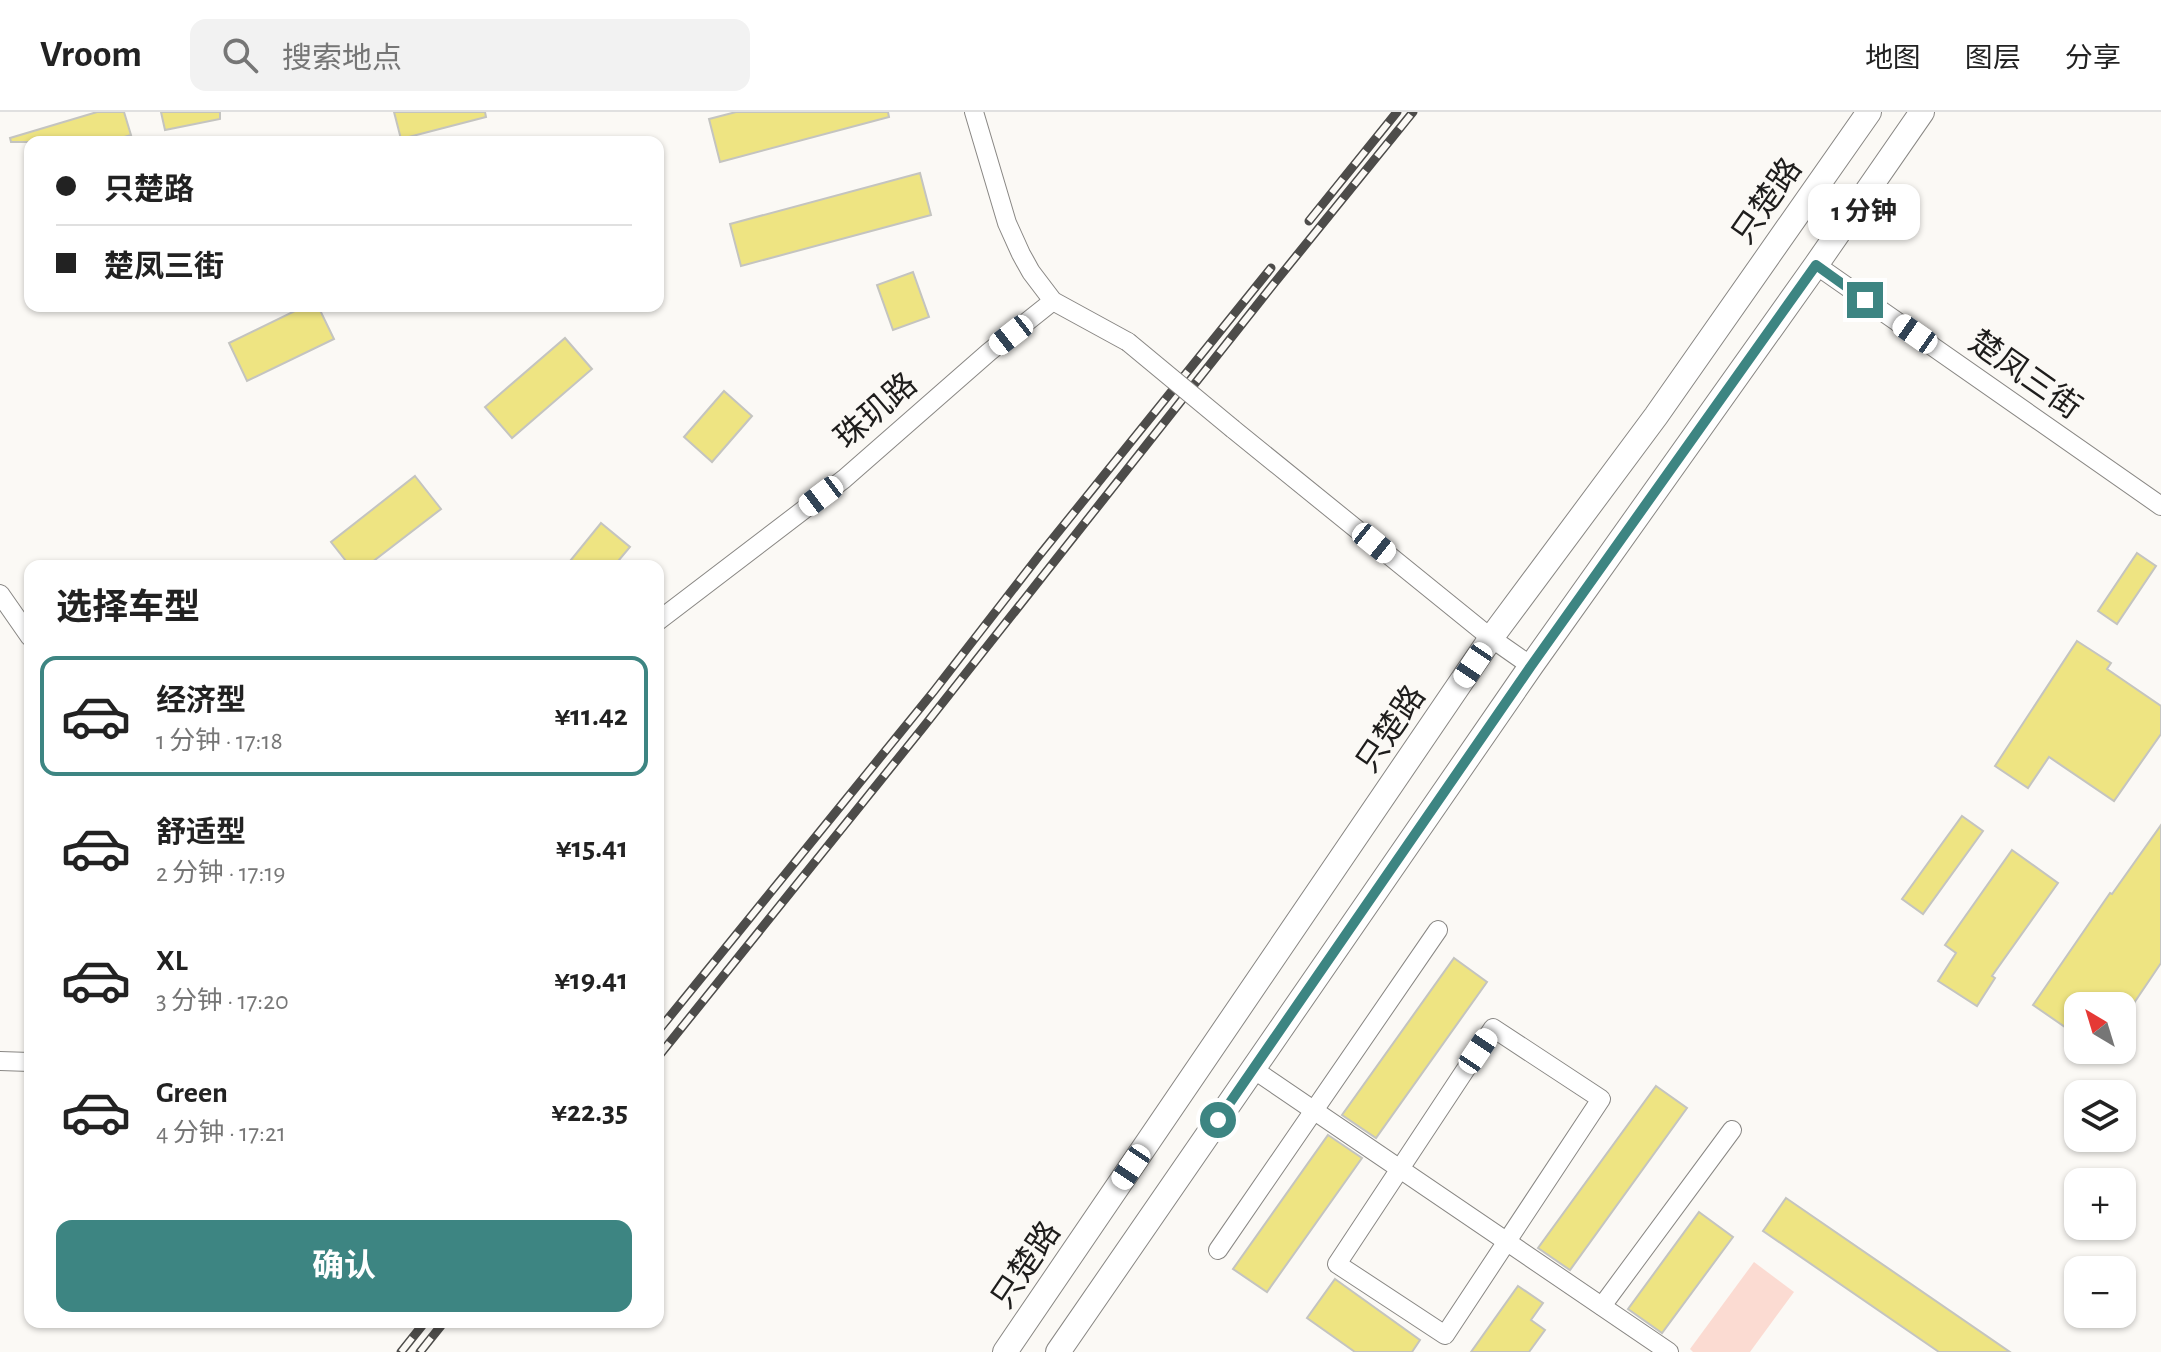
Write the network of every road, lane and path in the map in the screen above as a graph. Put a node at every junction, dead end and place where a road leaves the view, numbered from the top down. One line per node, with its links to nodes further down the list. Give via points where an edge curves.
1 (974, 112): 5 (street, via 1014,239)
2 (1869, 112): 10 (main road, 只楚路, via 1656,416)
3 (1922, 112): 4 (main road)
4 (1816, 265): 6 (street, 楚凤三街); 11 (main road)
5 (1053, 301): 8 (street, 珠玑路, via 844,479); 10 (street, bridge, via 1128,342)
6 (2161, 506)
7 (0, 594): 9 (street)
8 (664, 616)
9 (24, 628)
10 (1491, 638): 11 (street); 22 (main road, 只楚路)
11 (1531, 666): 15 (main road)
12 (1438, 930): 16 (street)
13 (0, 1061): 14 (street)
14 (24, 1062)
15 (1253, 1069): 16 (street); 23 (main road)
16 (1315, 1111): 18 (street); 20 (street)
17 (1732, 1130): 21 (street)
18 (1400, 1169): 19 (street); 19 (street, via 1337,1264 1445,1335); 19 (street, via 1493,1028 1601,1099)
19 (1507, 1242): 21 (street)
20 (1218, 1250)
21 (1602, 1306): 24 (street)
22 (1005, 1352)
23 (1058, 1352)
24 (1669, 1352)

